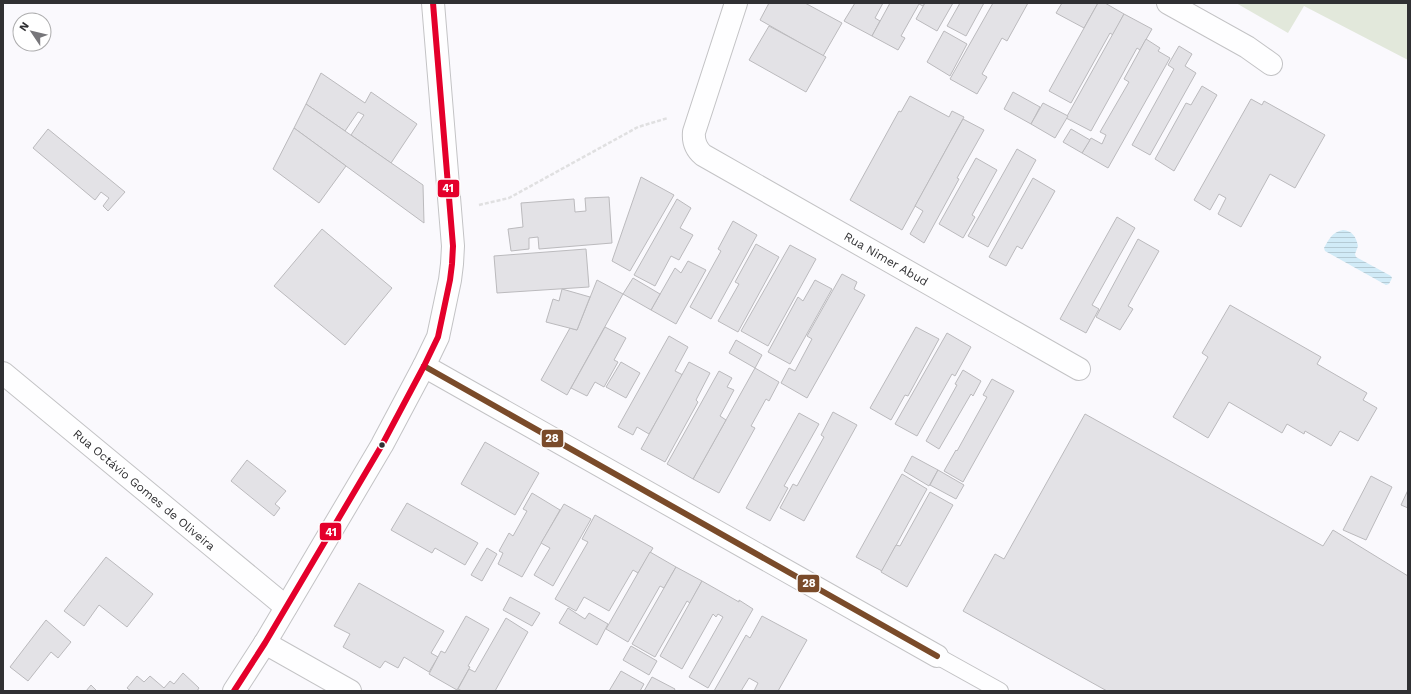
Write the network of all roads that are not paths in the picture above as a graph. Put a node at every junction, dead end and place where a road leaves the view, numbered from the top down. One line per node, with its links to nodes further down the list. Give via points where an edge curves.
1 (433, 3): 5 (street, via 452,252 450,280 438,337)
2 (736, 3): 6 (street, Rua Nimer Abud, via 694,137 696,147 703,155)
3 (1168, 3): 4 (street, via 1247,47)
4 (1271, 64)
5 (424, 366): 8 (street, via 382,445); 10 (street)
6 (1079, 369)
7 (3, 373): 8 (street, Rua Octávio Gomes de Oliveira)
8 (286, 607): 9 (street)
9 (265, 643): 11 (street); 12 (street)
10 (937, 656): 13 (lane)
11 (234, 691)
12 (350, 691)
13 (1000, 691)

